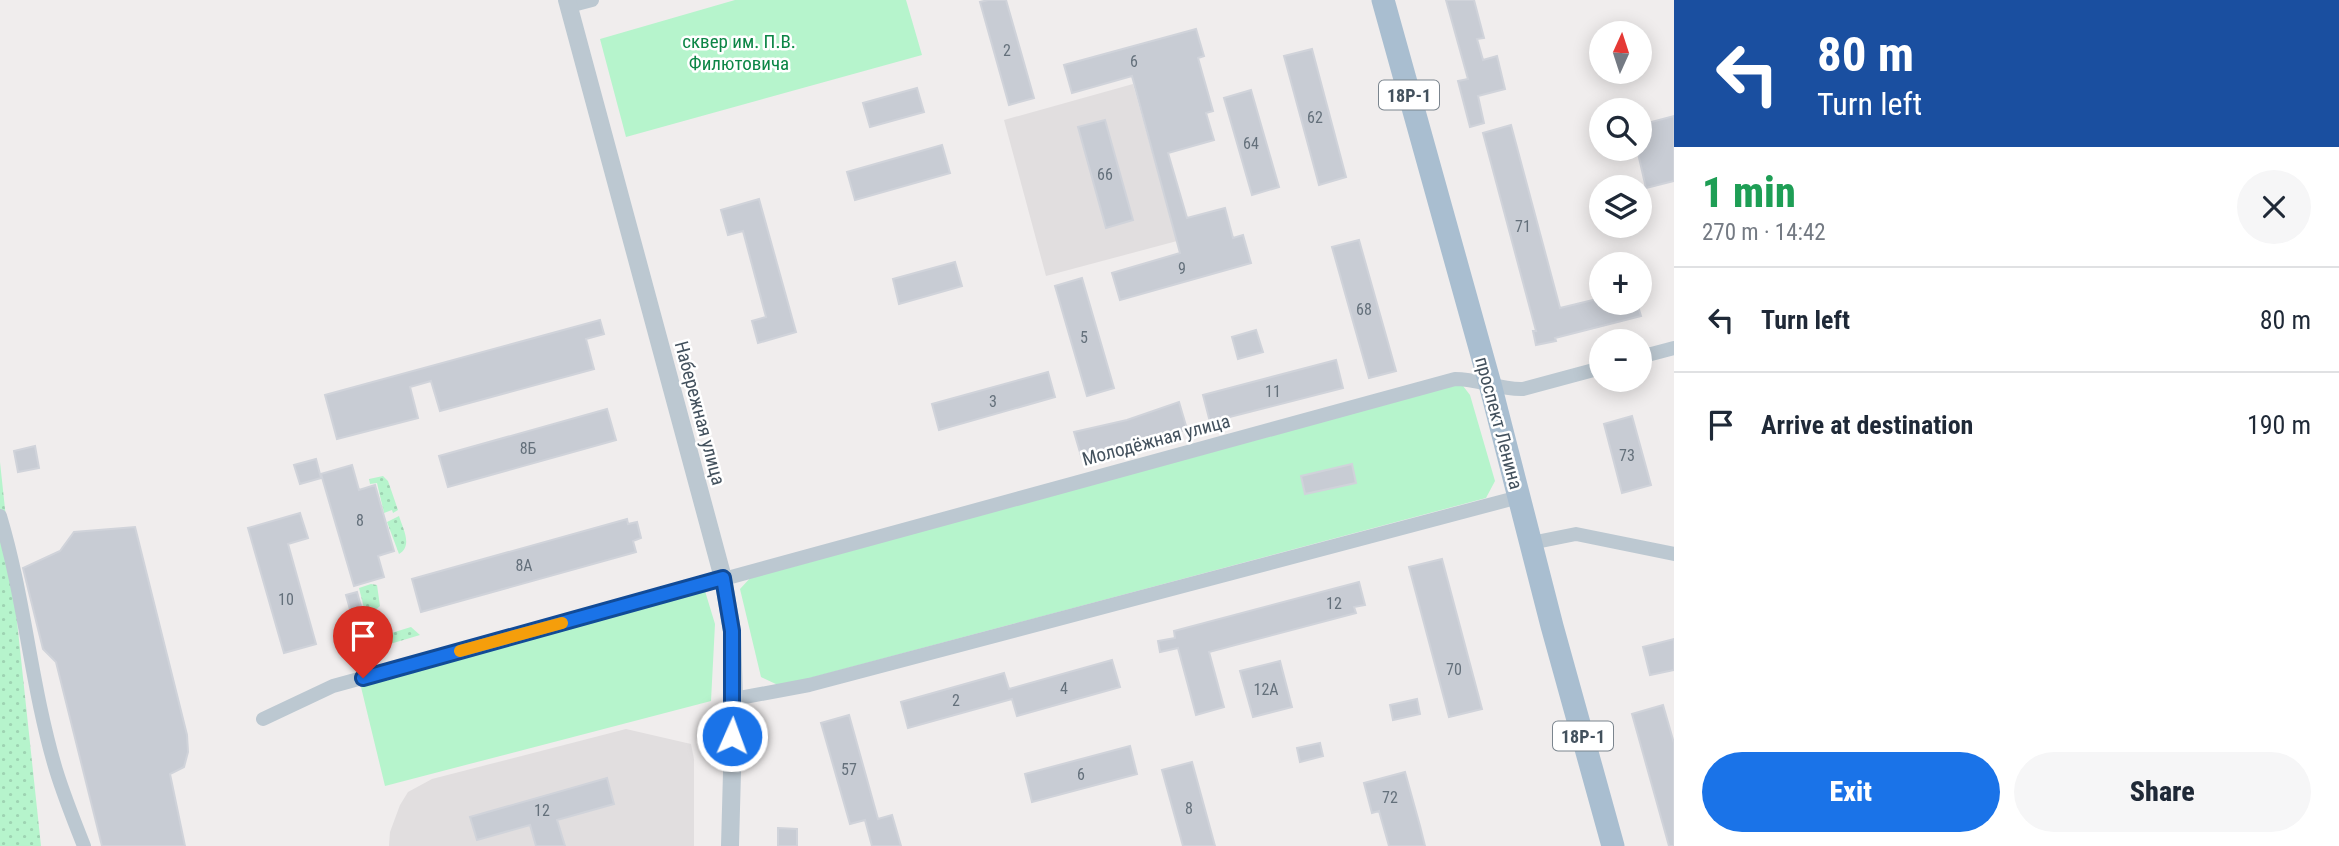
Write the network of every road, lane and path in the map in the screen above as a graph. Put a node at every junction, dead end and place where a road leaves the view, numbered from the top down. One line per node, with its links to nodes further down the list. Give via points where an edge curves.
1 (592, 0): 3 (street)
2 (1383, 0): 7 (main road, проспект Ленина / 18Р-1)
3 (568, 3): 12 (street, Набережная улица)
4 (1674, 348): 5 (street)
5 (1652, 354)
6 (1589, 371): 7 (street, Молодёжная улица, via 1523,389)
7 (1490, 384): 8 (main road, проспект Ленина / 18Р-1); 12 (street, Молодёжная улица, via 1455,379)
8 (1519, 497): 10 (main road, проспект Ленина / 18Р-1); 13 (street, via 809,685)
9 (0, 516): 15 (street, via 56,770)
10 (1531, 543): 11 (street, via 1576,534); 17 (main road, проспект Ленина / 18Р-1)
11 (1674, 554)
12 (723, 578): 13 (street, Набережная улица, via 732,631); 14 (street, Молодёжная улица, via 333,686)
13 (733, 699): 16 (street, Набережная улица)
14 (263, 719)
15 (84, 846)
16 (730, 846)
17 (1613, 846)

